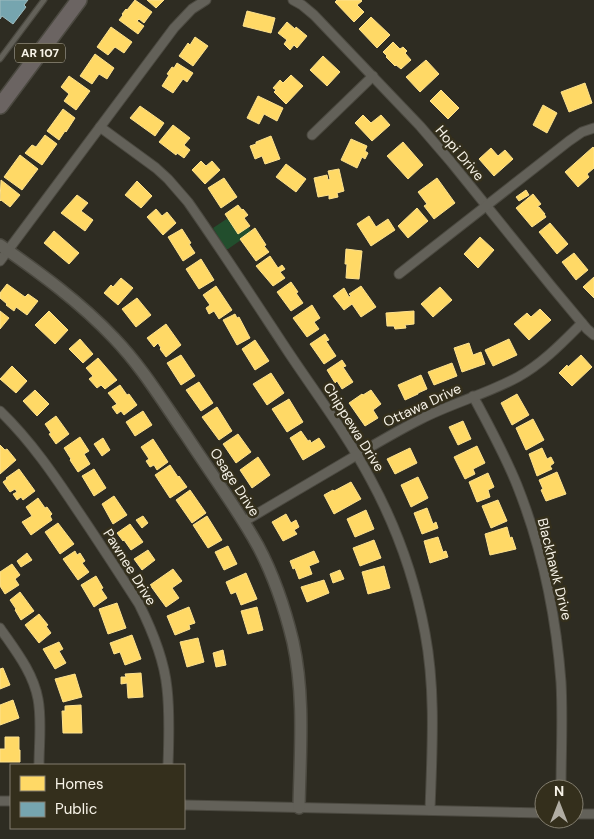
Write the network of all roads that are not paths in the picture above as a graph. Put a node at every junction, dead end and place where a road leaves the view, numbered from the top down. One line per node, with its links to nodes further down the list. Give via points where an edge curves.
1 (44, 0): 5 (lane)
2 (206, 0): 8 (street, via 179,22)
3 (293, 0): 6 (street, Hopi Drive, via 314,15)
4 (76, 1): 7 (main road, AR 107)
5 (0, 59)
6 (373, 76): 10 (street); 11 (street, Hopi Drive)
7 (0, 106)
8 (100, 127): 12 (street); 19 (street, Chippewa Drive, via 156,168 188,202)
9 (594, 128): 11 (street, via 568,141)
10 (312, 135)
11 (486, 205): 14 (street); 15 (street, Hopi Drive)
12 (4, 248): 13 (street); 20 (street, Osage Drive, via 80,305 114,338 157,393)
13 (0, 261)
14 (399, 274)
15 (582, 323): 16 (street, Hopi Drive); 17 (street, Ottawa Drive, via 555,350 520,376)
16 (594, 335)
17 (474, 396): 19 (street, Ottawa Drive, via 421,419); 24 (street, Blackhawk Drive, via 517,485 548,586 561,683)
18 (0, 411): 23 (street, Pawnee Drive, via 54,475 149,623 167,686)
19 (356, 455): 20 (street, Ottawa Drive); 27 (street, Chippewa Drive, via 398,536 418,598 431,677)
20 (244, 522): 26 (street, Osage Drive, via 271,574 293,643 300,688)
21 (0, 628): 22 (street, via 26,666 36,691 40,712)
22 (39, 764)
23 (168, 764)
24 (561, 779)
25 (185, 805): 26 (street)
26 (299, 808): 27 (street)
27 (430, 810): 28 (street)
28 (534, 813)

